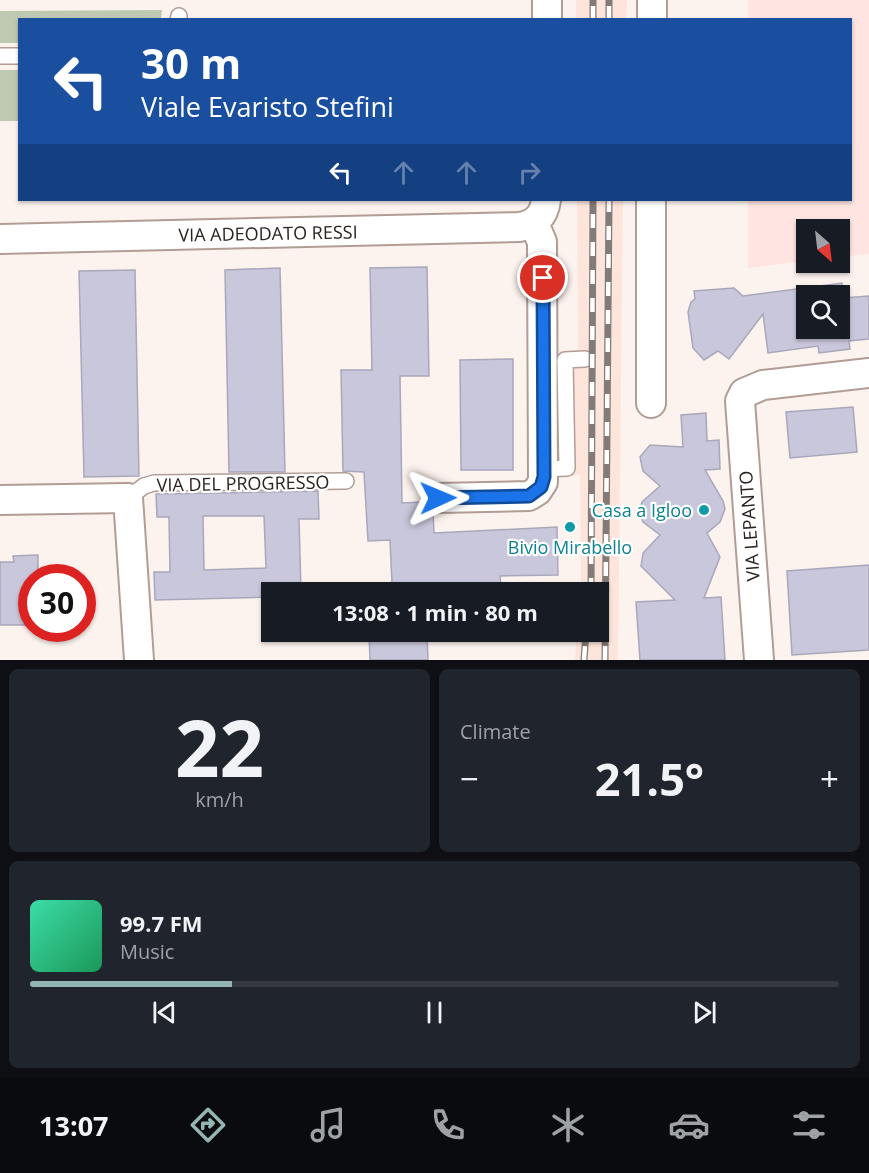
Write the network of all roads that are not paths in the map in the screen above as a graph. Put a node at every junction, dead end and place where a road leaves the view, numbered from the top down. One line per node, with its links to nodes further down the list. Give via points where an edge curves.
1 (547, 0): 3 (street)
2 (652, 0): 4 (street)
3 (547, 18)
4 (652, 18)
5 (0, 56): 6 (lane)
6 (18, 56)
7 (651, 201): 12 (street)
8 (540, 211): 9 (street, VIA ADEODATO RESSI, via 519,227); 13 (street)
9 (0, 239)
10 (585, 359): 13 (lane, via 565,360 567,468)
11 (869, 373): 19 (street, VIA LEPANTO, via 763,385 744,393 740,412)
12 (651, 403)
13 (540, 480): 16 (street, via 526,496)
14 (346, 481): 15 (lane, VIA DEL PROGRESSO, via 154,483)
15 (128, 498): 17 (street, VIA DEL PROGRESSO); 18 (street)
16 (438, 498)
17 (0, 500)
18 (139, 660)
19 (759, 660)

